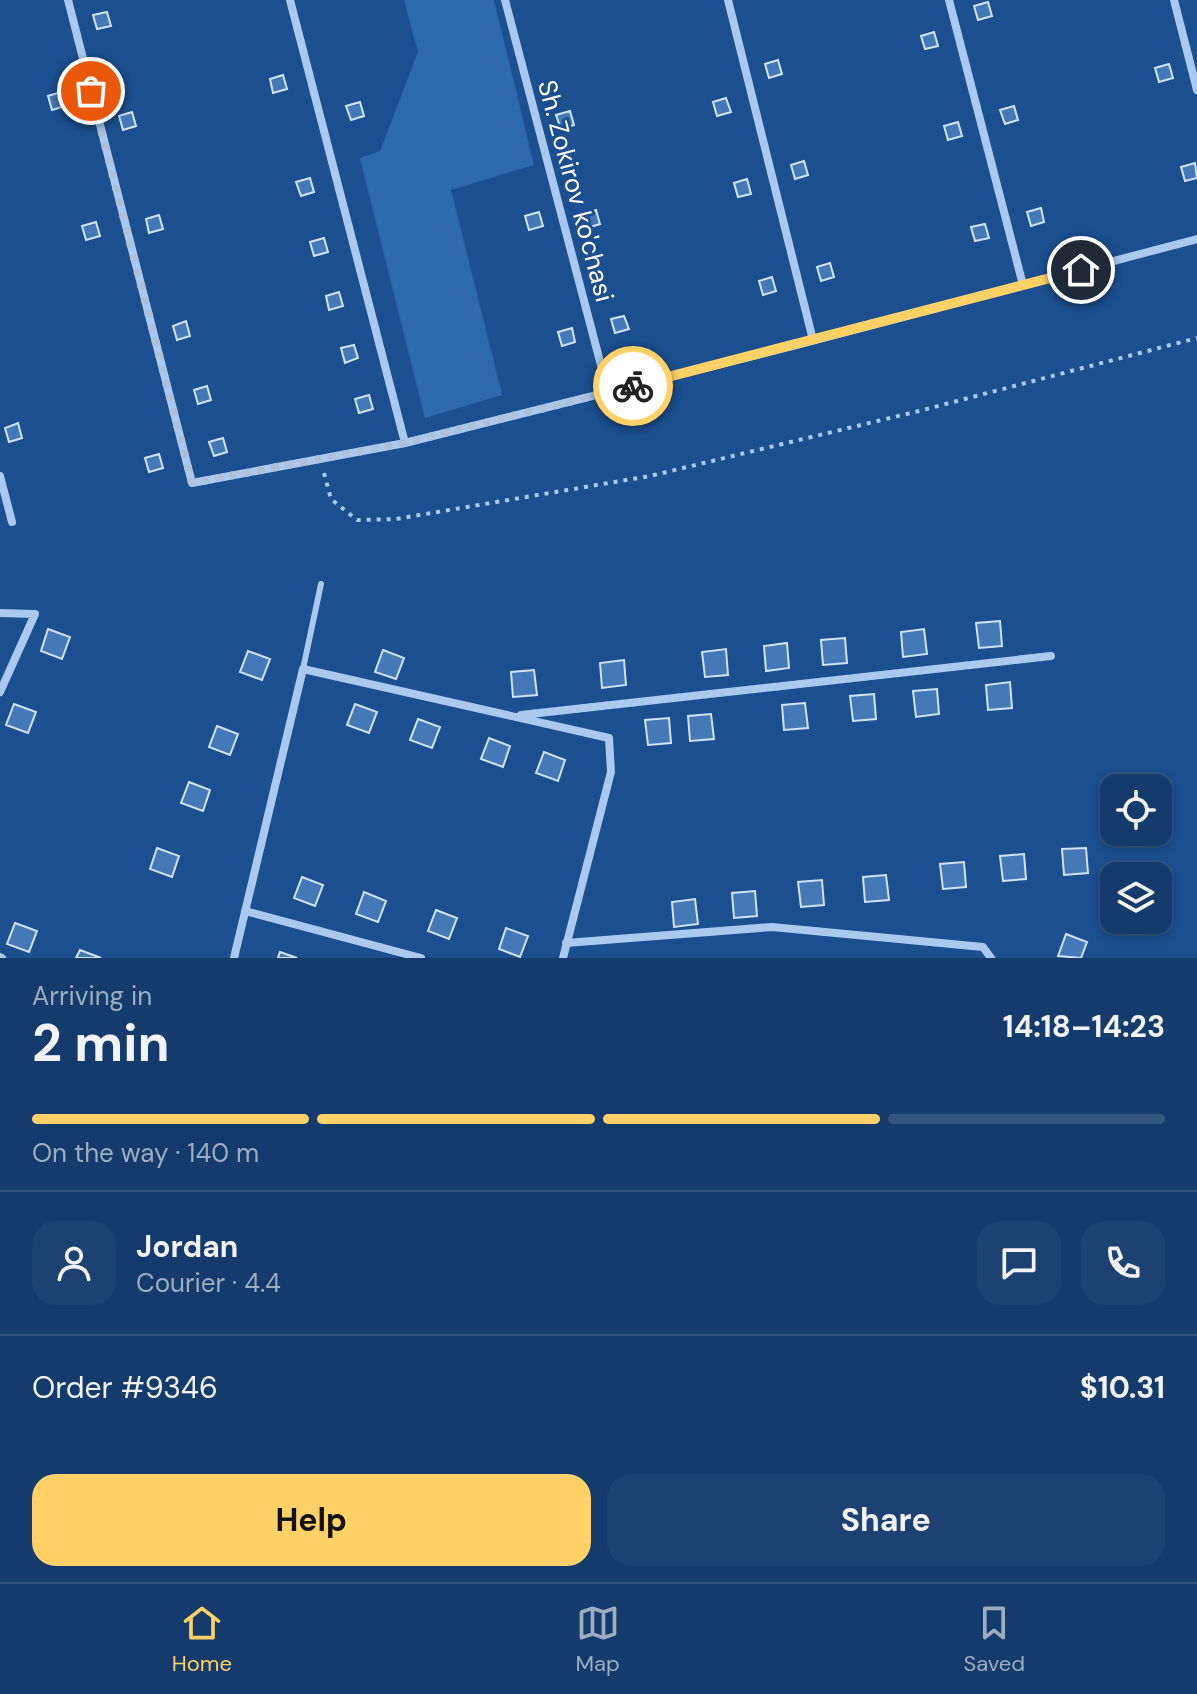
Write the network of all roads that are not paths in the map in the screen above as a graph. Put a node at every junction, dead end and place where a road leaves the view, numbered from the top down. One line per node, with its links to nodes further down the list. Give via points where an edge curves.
1 (68, 0): 12 (street, via 192,483)
2 (290, 0): 12 (street)
3 (505, 0): 11 (street, Sh. Zokirov ko'chasi)
4 (728, 0): 10 (street)
5 (949, 0): 9 (street)
6 (1174, 0): 7 (street)
7 (1197, 90)
8 (1197, 239): 9 (street)
9 (1023, 285): 10 (street)
10 (813, 340): 11 (street)
11 (608, 392): 12 (street)
12 (405, 443)
13 (0, 476): 14 (street)
14 (12, 522)
15 (321, 584): 18 (lane)
16 (0, 613): 19 (street, via 35,614)
17 (1051, 656): 20 (street)
18 (303, 669): 20 (street); 21 (street)
19 (0, 692)
20 (512, 716): 22 (street, via 609,738 611,772)
21 (245, 911): 23 (street); 24 (street)
22 (566, 943): 25 (street); 26 (street, via 772,927 983,947)
23 (234, 958)
24 (421, 958)
25 (563, 958)
26 (991, 958)

